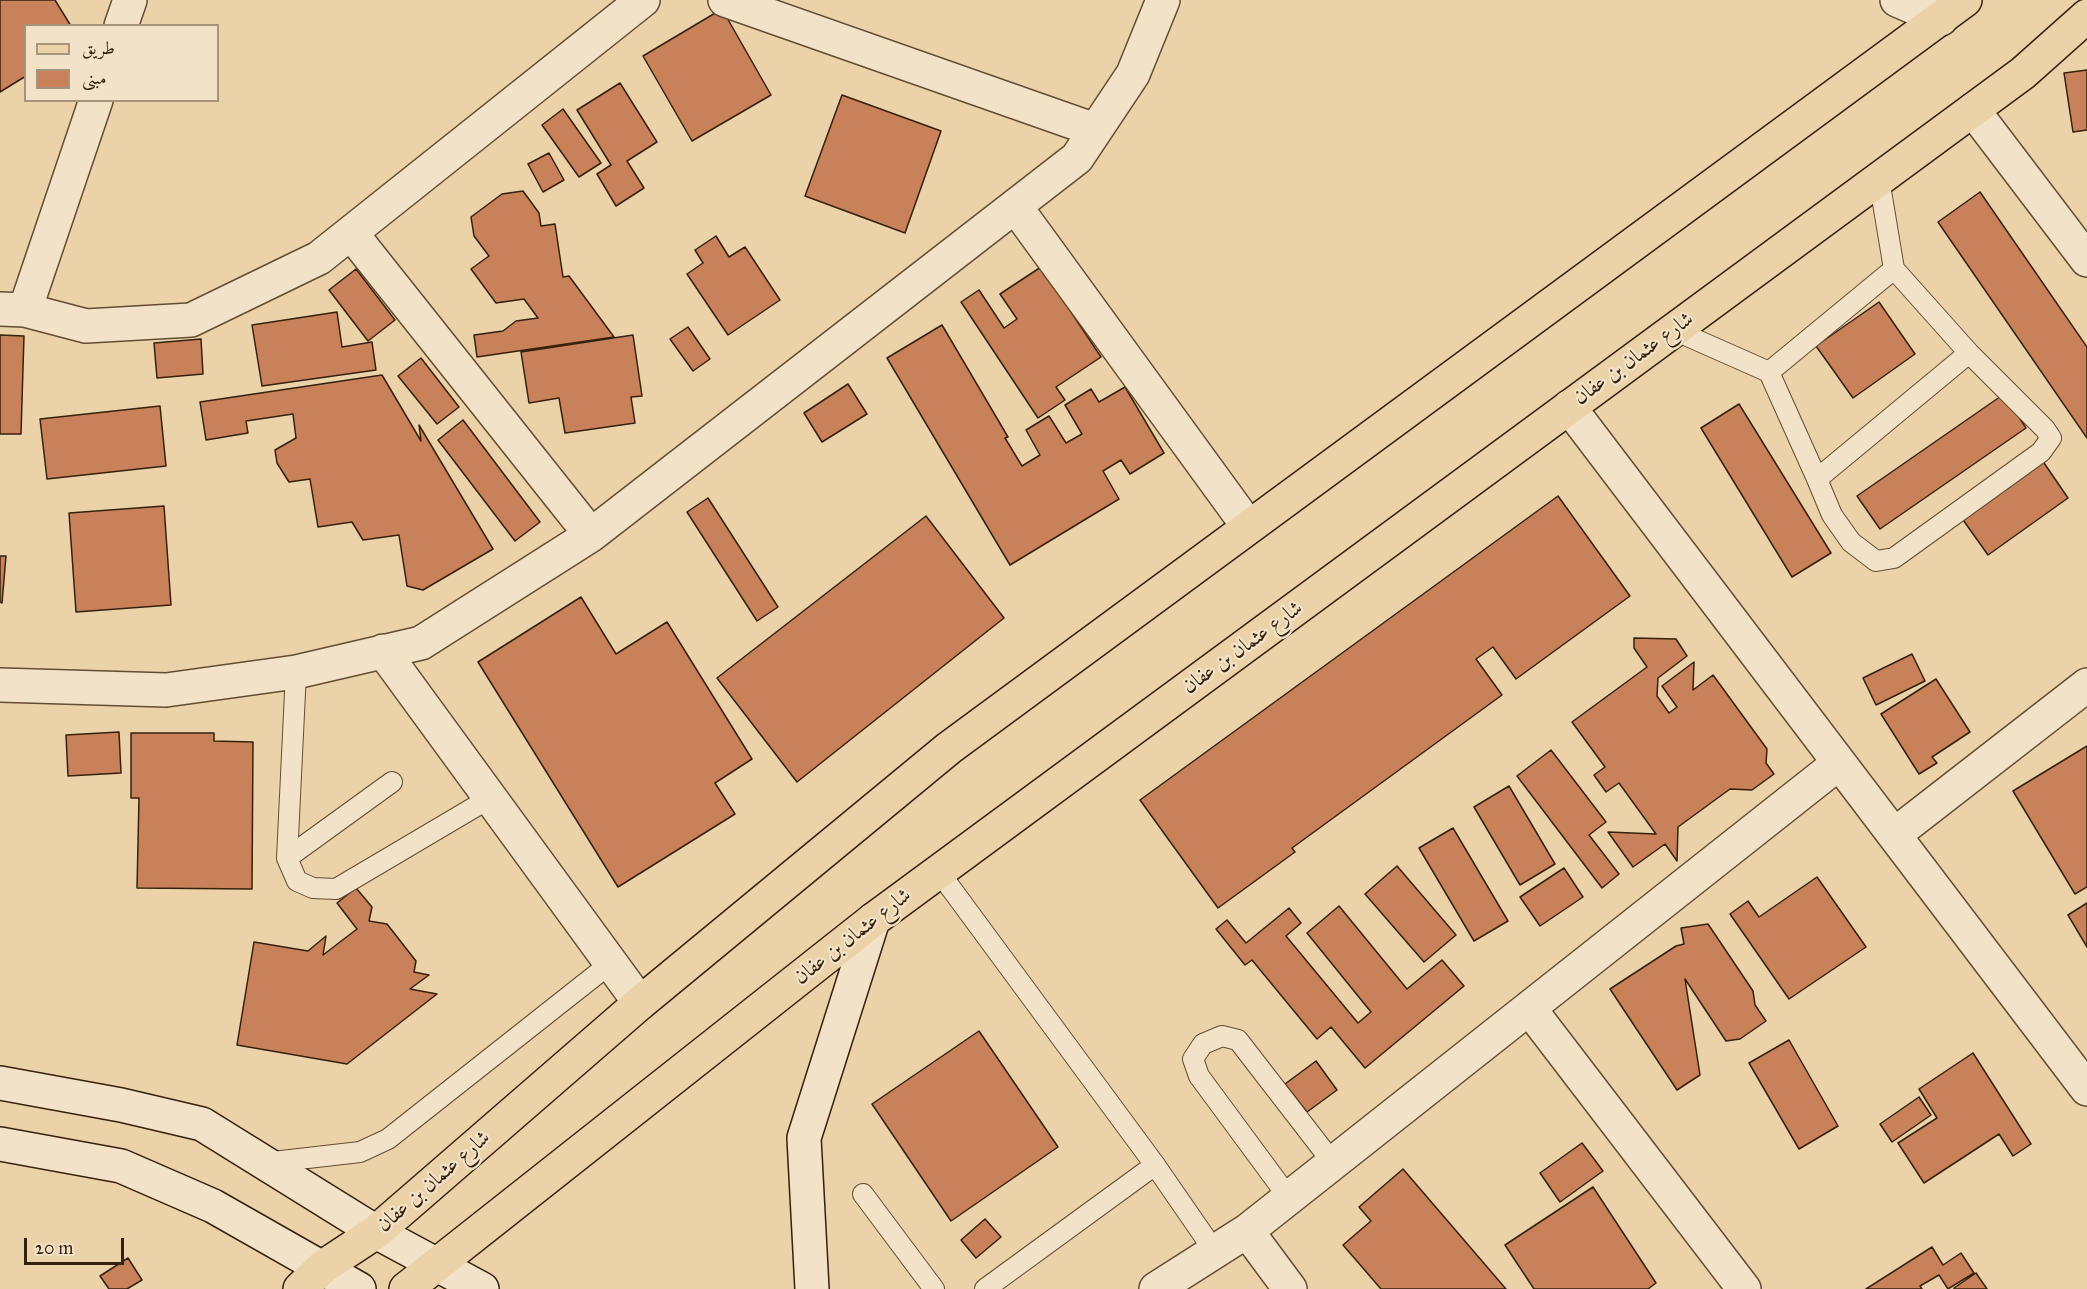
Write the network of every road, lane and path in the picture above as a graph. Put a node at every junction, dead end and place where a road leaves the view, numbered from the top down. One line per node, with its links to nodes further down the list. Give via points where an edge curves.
1 (130, 0): 8 (street)
2 (643, 0): 14 (street)
3 (725, 0): 11 (street)
4 (1163, 0): 11 (street, via 1133,74)
5 (1897, 0): 6 (street)
6 (1953, 9): 23 (main road, شارع عثمان بن عفان)
7 (2087, 16): 10 (main road, شارع عثمان بن عفان, via 2023,73)
8 (123, 24)
9 (95, 102): 17 (street)
10 (1973, 110): 12 (main road, شارع عثمان بن عفان); 15 (street)
11 (1095, 130): 13 (street, via 1077,158)
12 (1879, 179): 16 (lane); 18 (main road, شارع عثمان بن عفان)
13 (1015, 206): 23 (street); 24 (street)
14 (351, 233): 17 (street, via 319,258 191,320 86,326); 24 (street)
15 (2087, 260)
16 (1894, 268): 19 (lane); 20 (lane)
17 (12, 309)
18 (1674, 330): 20 (lane); 21 (main road, شارع عثمان بن عفان)
19 (1969, 353): 22 (lane); 22 (lane, via 2045,429 2051,438 2041,452 1894,558 1876,561 1851,542 1832,515)
20 (1769, 372): 22 (lane)
21 (1569, 407): 29 (street); 34 (main road, شارع عثمان بن عفان)
22 (1817, 479)
23 (1248, 526): 37 (main road, شارع عثمان بن عفان, via 949,748)
24 (591, 535): 25 (street, via 421,643)
25 (383, 651): 26 (street); 31 (street)
26 (296, 672): 27 (street, via 166,690); 33 (lane)
27 (0, 685)
28 (2087, 685): 32 (street)
29 (1839, 763): 32 (street); 38 (street)
30 (392, 782): 33 (lane)
31 (490, 798): 33 (lane, via 336,889 313,888 297,880); 36 (street)
32 (1894, 835): 40 (street)
33 (287, 858)
34 (939, 872): 35 (main road, شارع عثمان بن عفان); 44 (lane)
35 (873, 920): 50 (main road, شارع عثمان بن عفان); 55 (street, via 804,1138)
36 (611, 963): 37 (street); 42 (lane, via 388,1139 360,1152)
37 (640, 1003): 48 (main road, شارع عثمان بن عفان)
38 (1529, 1008): 43 (street); 60 (street)
39 (0, 1083): 42 (street, via 202,1124)
40 (2087, 1089)
41 (0, 1144): 51 (street, via 121,1166 213,1206)
42 (264, 1163): 48 (street)
43 (1333, 1163): 46 (street); 46 (lane, via 1238,1040 1222,1036 1203,1044 1193,1059 1199,1076)
44 (1155, 1165): 49 (lane); 57 (lane)
45 (863, 1194): 56 (lane)
46 (1289, 1198): 47 (street)
47 (1247, 1231): 49 (street); 59 (street)
48 (376, 1232): 50 (street); 51 (main road, شارع عثمان بن عفان)
49 (1215, 1252): 58 (street)
50 (439, 1264): 53 (main road, شارع عثمان بن عفان); 54 (street)
51 (312, 1278): 52 (street)
52 (359, 1289)
53 (406, 1289)
54 (483, 1289)
55 (812, 1289)
56 (934, 1289)
57 (985, 1289)
58 (1156, 1289)
59 (1290, 1289)
60 (1744, 1289)

